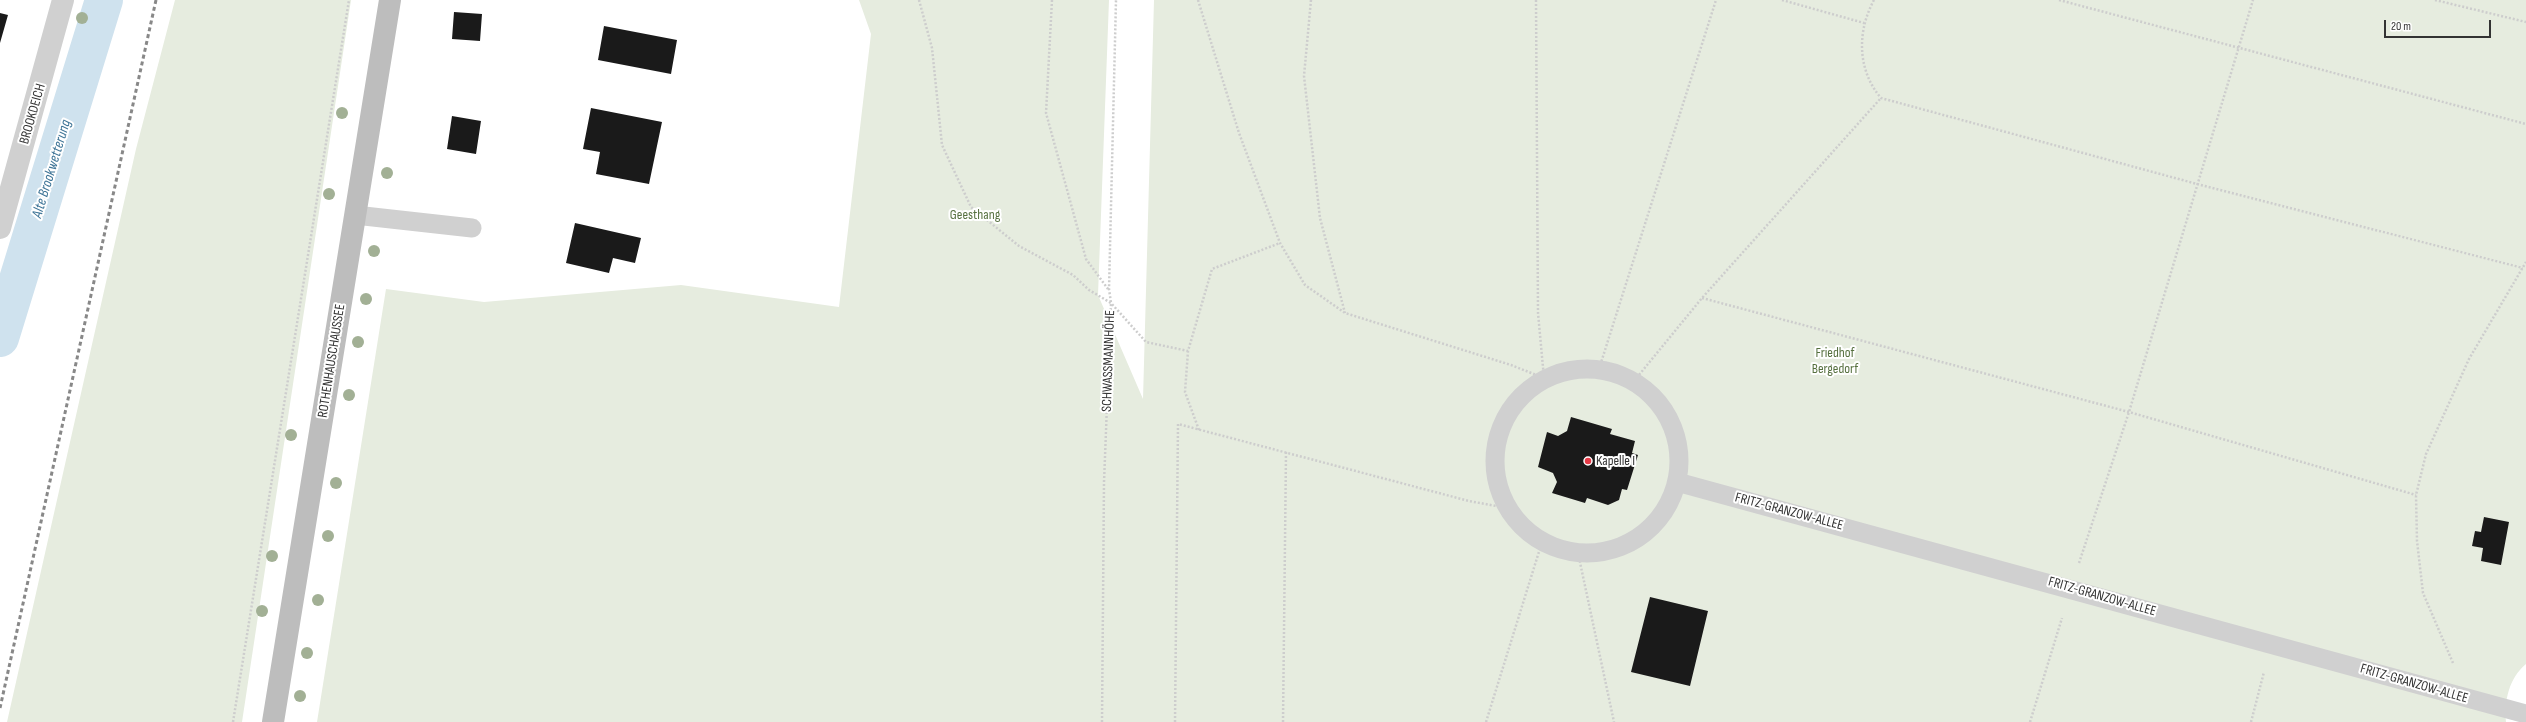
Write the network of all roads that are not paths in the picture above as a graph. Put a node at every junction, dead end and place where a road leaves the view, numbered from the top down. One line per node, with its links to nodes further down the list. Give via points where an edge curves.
1 (63, 0): 4 (street, BROOKDEICH)
2 (390, 0): 3 (main road, ROTHENHAUSCHAUSSEE)
3 (355, 215): 5 (lane); 8 (main road, ROTHENHAUSCHAUSSEE)
4 (0, 228)
5 (472, 228)
6 (1677, 482): 6 (lane, via 1679,453 1672,424 1656,400 1634,381 1600,369 1571,369 1544,378 1520,396 1503,421 1494,450 1496,480 1507,508 1522,528 1542,542 1560,550 1578,553 1605,552 1635,539 1651,528 1667,507); 7 (lane, FRITZ-GRANZOW-ALLEE)
7 (2526, 714)
8 (273, 722)

